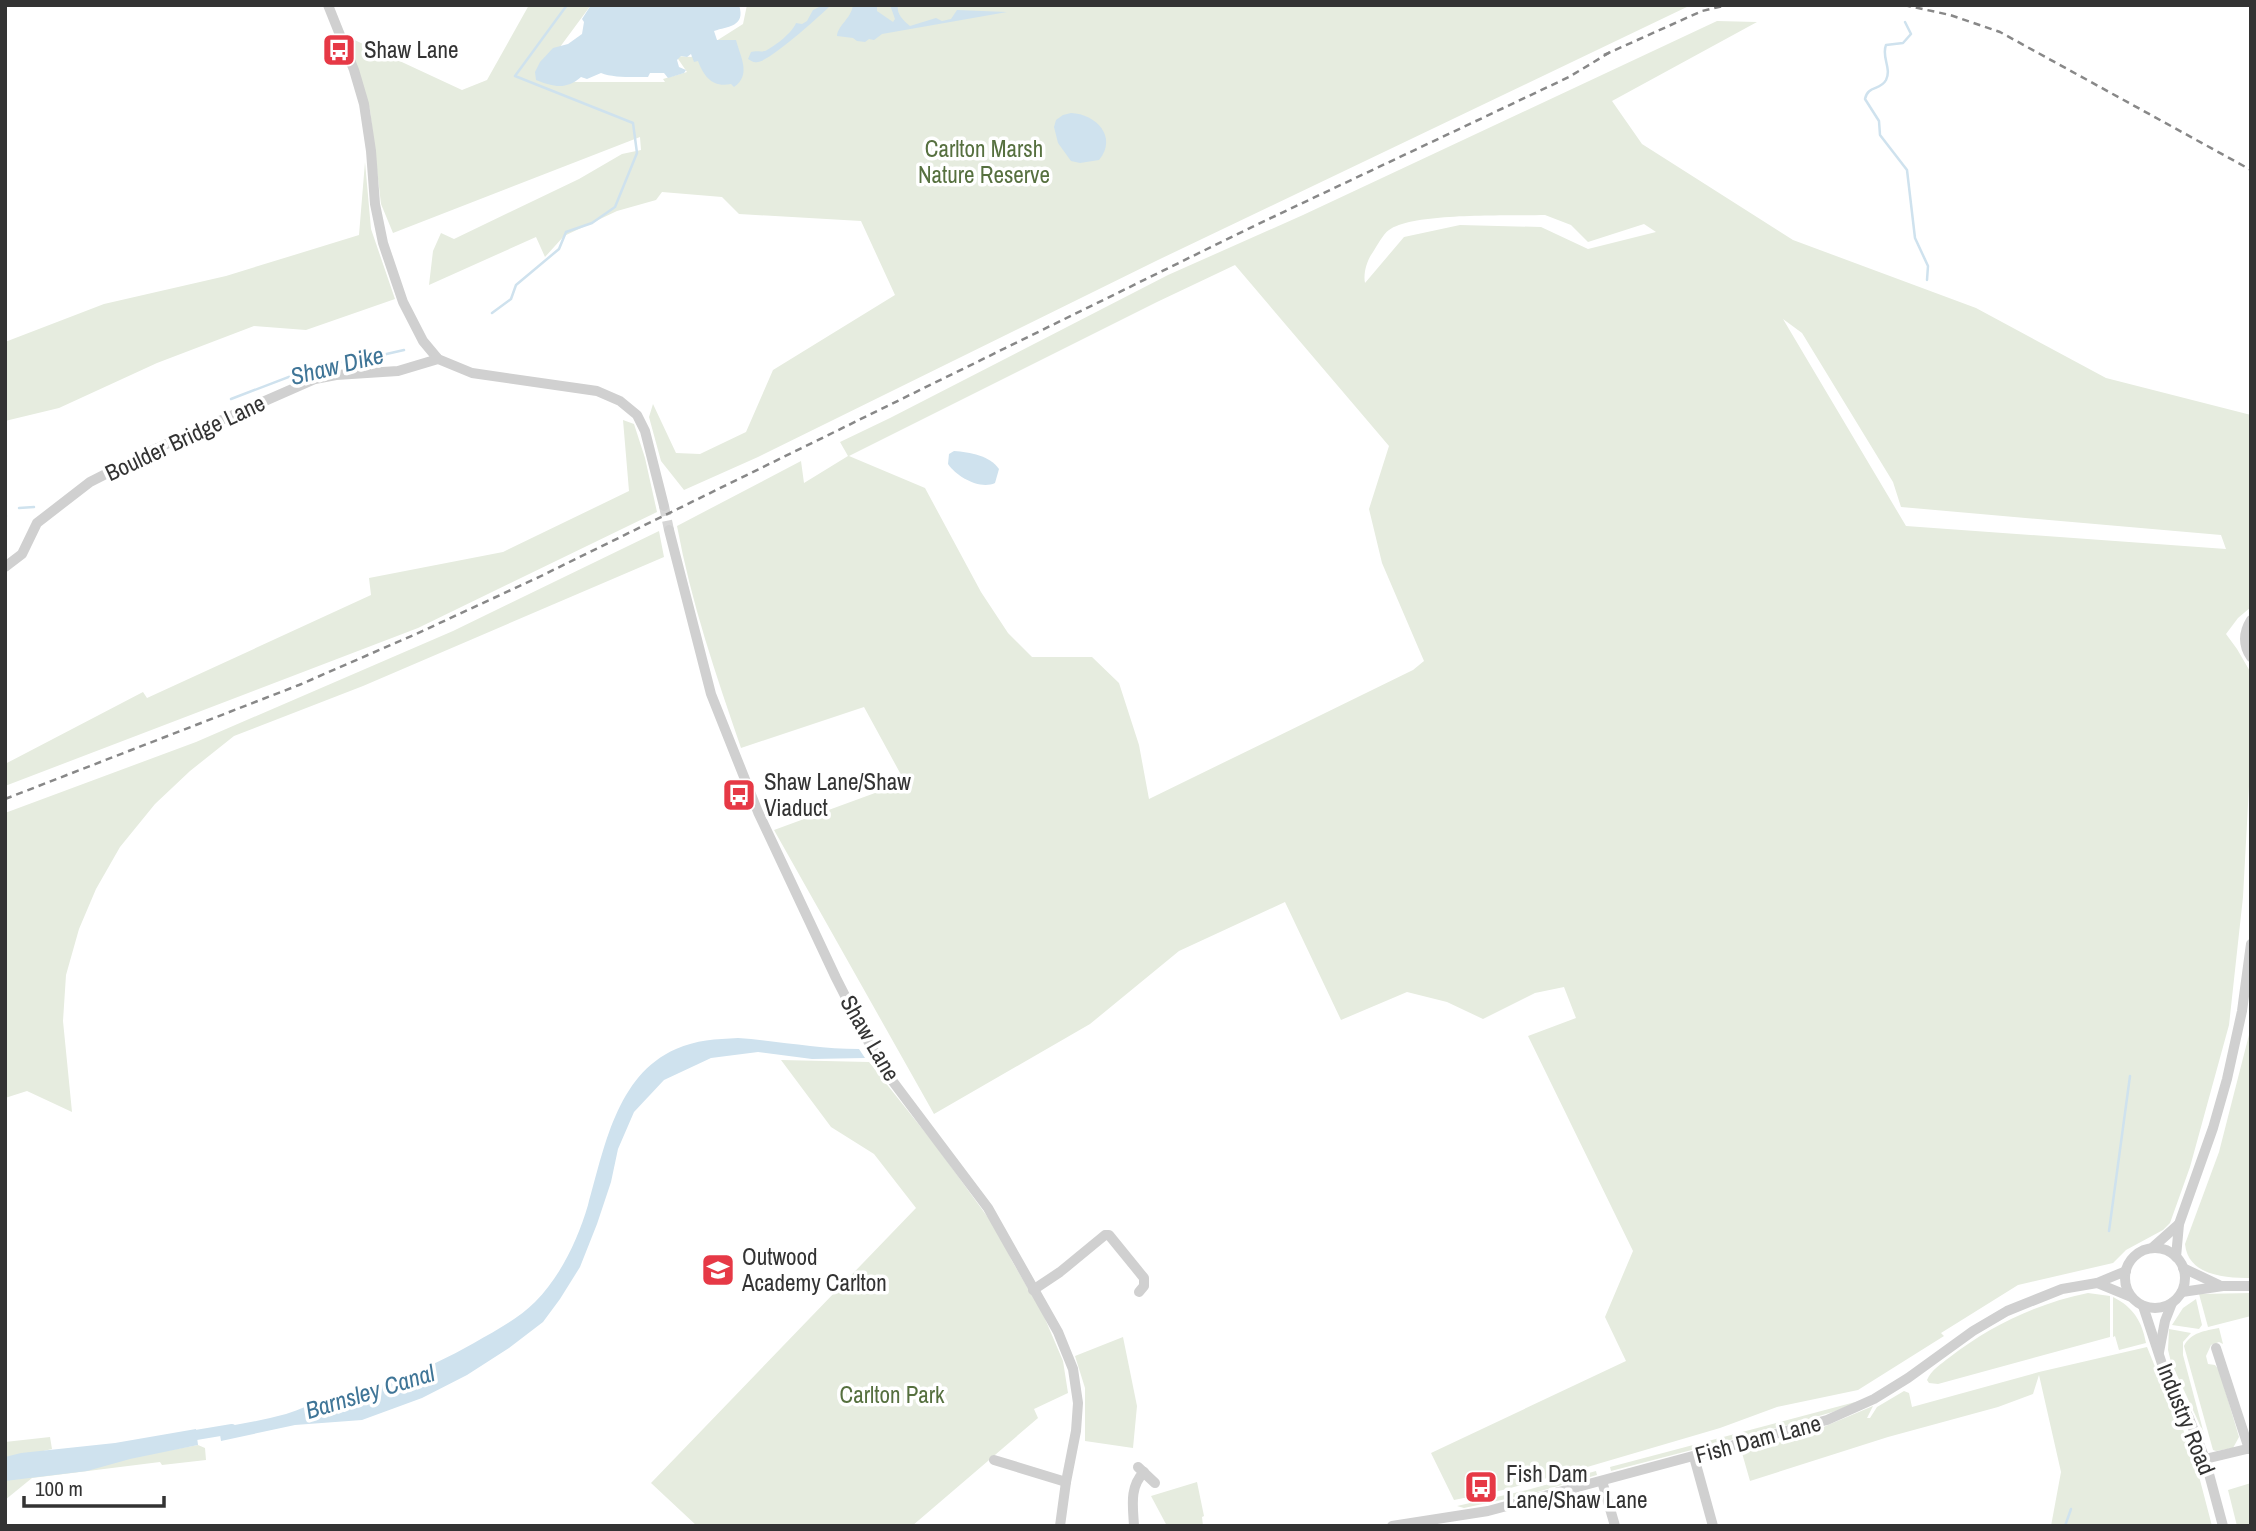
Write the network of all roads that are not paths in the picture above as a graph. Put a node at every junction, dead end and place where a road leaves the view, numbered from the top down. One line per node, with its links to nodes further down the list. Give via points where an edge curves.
1 (328, 5): 2 (street, via 364,104 375,204 395,280 423,341)
2 (438, 359): 3 (street, via 472,373 597,391 620,401 637,415 645,431); 5 (street, Boulder Bridge Lane, via 398,371 315,379 153,450 90,482 37,523 22,554)
3 (664, 506)
4 (669, 530): 17 (street, Shaw Lane, via 711,694 758,812 836,978 891,1079 988,1208)
5 (5, 567)
6 (2251, 620): 7 (street, via 2244,639)
7 (2251, 657)
8 (2251, 944): 9 (street, via 2227,1079)
9 (2179, 1224): 10 (street); 11 (street)
10 (2152, 1248): 11 (street); 13 (street, via 2133,1258)
11 (2176, 1257): 12 (street)
12 (2183, 1268): 15 (street); 19 (street)
13 (2126, 1271): 14 (street, Fish Dam Lane); 20 (street)
14 (2097, 1283): 20 (street); 26 (street, Fish Dam Lane, via 2063,1289 2007,1311 1909,1378 1827,1420)
15 (2223, 1286): 16 (street); 19 (street)
16 (2251, 1286)
17 (1033, 1290): 18 (street, via 1105,1235 1144,1278); 30 (street, Shaw Lane, via 1058,1332 1077,1390 1076,1431)
18 (1139, 1292)
19 (2182, 1292): 21 (street)
20 (2131, 1297): 22 (street)
21 (2172, 1303): 22 (street, via 2158,1308); 23 (street, Industry Road)
22 (2143, 1306): 23 (street, Industry Road)
23 (2159, 1353): 27 (street, Industry Road)
24 (2216, 1354): 25 (street)
25 (2250, 1448): 27 (street)
26 (1694, 1457): 29 (street, Fish Dam Lane); 36 (street)
27 (2205, 1459): 37 (street, Industry Road)
28 (995, 1460): 30 (street)
29 (1602, 1481): 34 (street, Fish Dam Lane, via 1488,1511); 35 (street)
30 (1066, 1482): 32 (street, Shaw Lane)
31 (1155, 1483): 33 (street, via 1141,1470 1133,1493)
32 (1060, 1526)
33 (1134, 1526)
34 (1392, 1526)
35 (1615, 1526)
36 (1713, 1526)
37 (2223, 1526)

